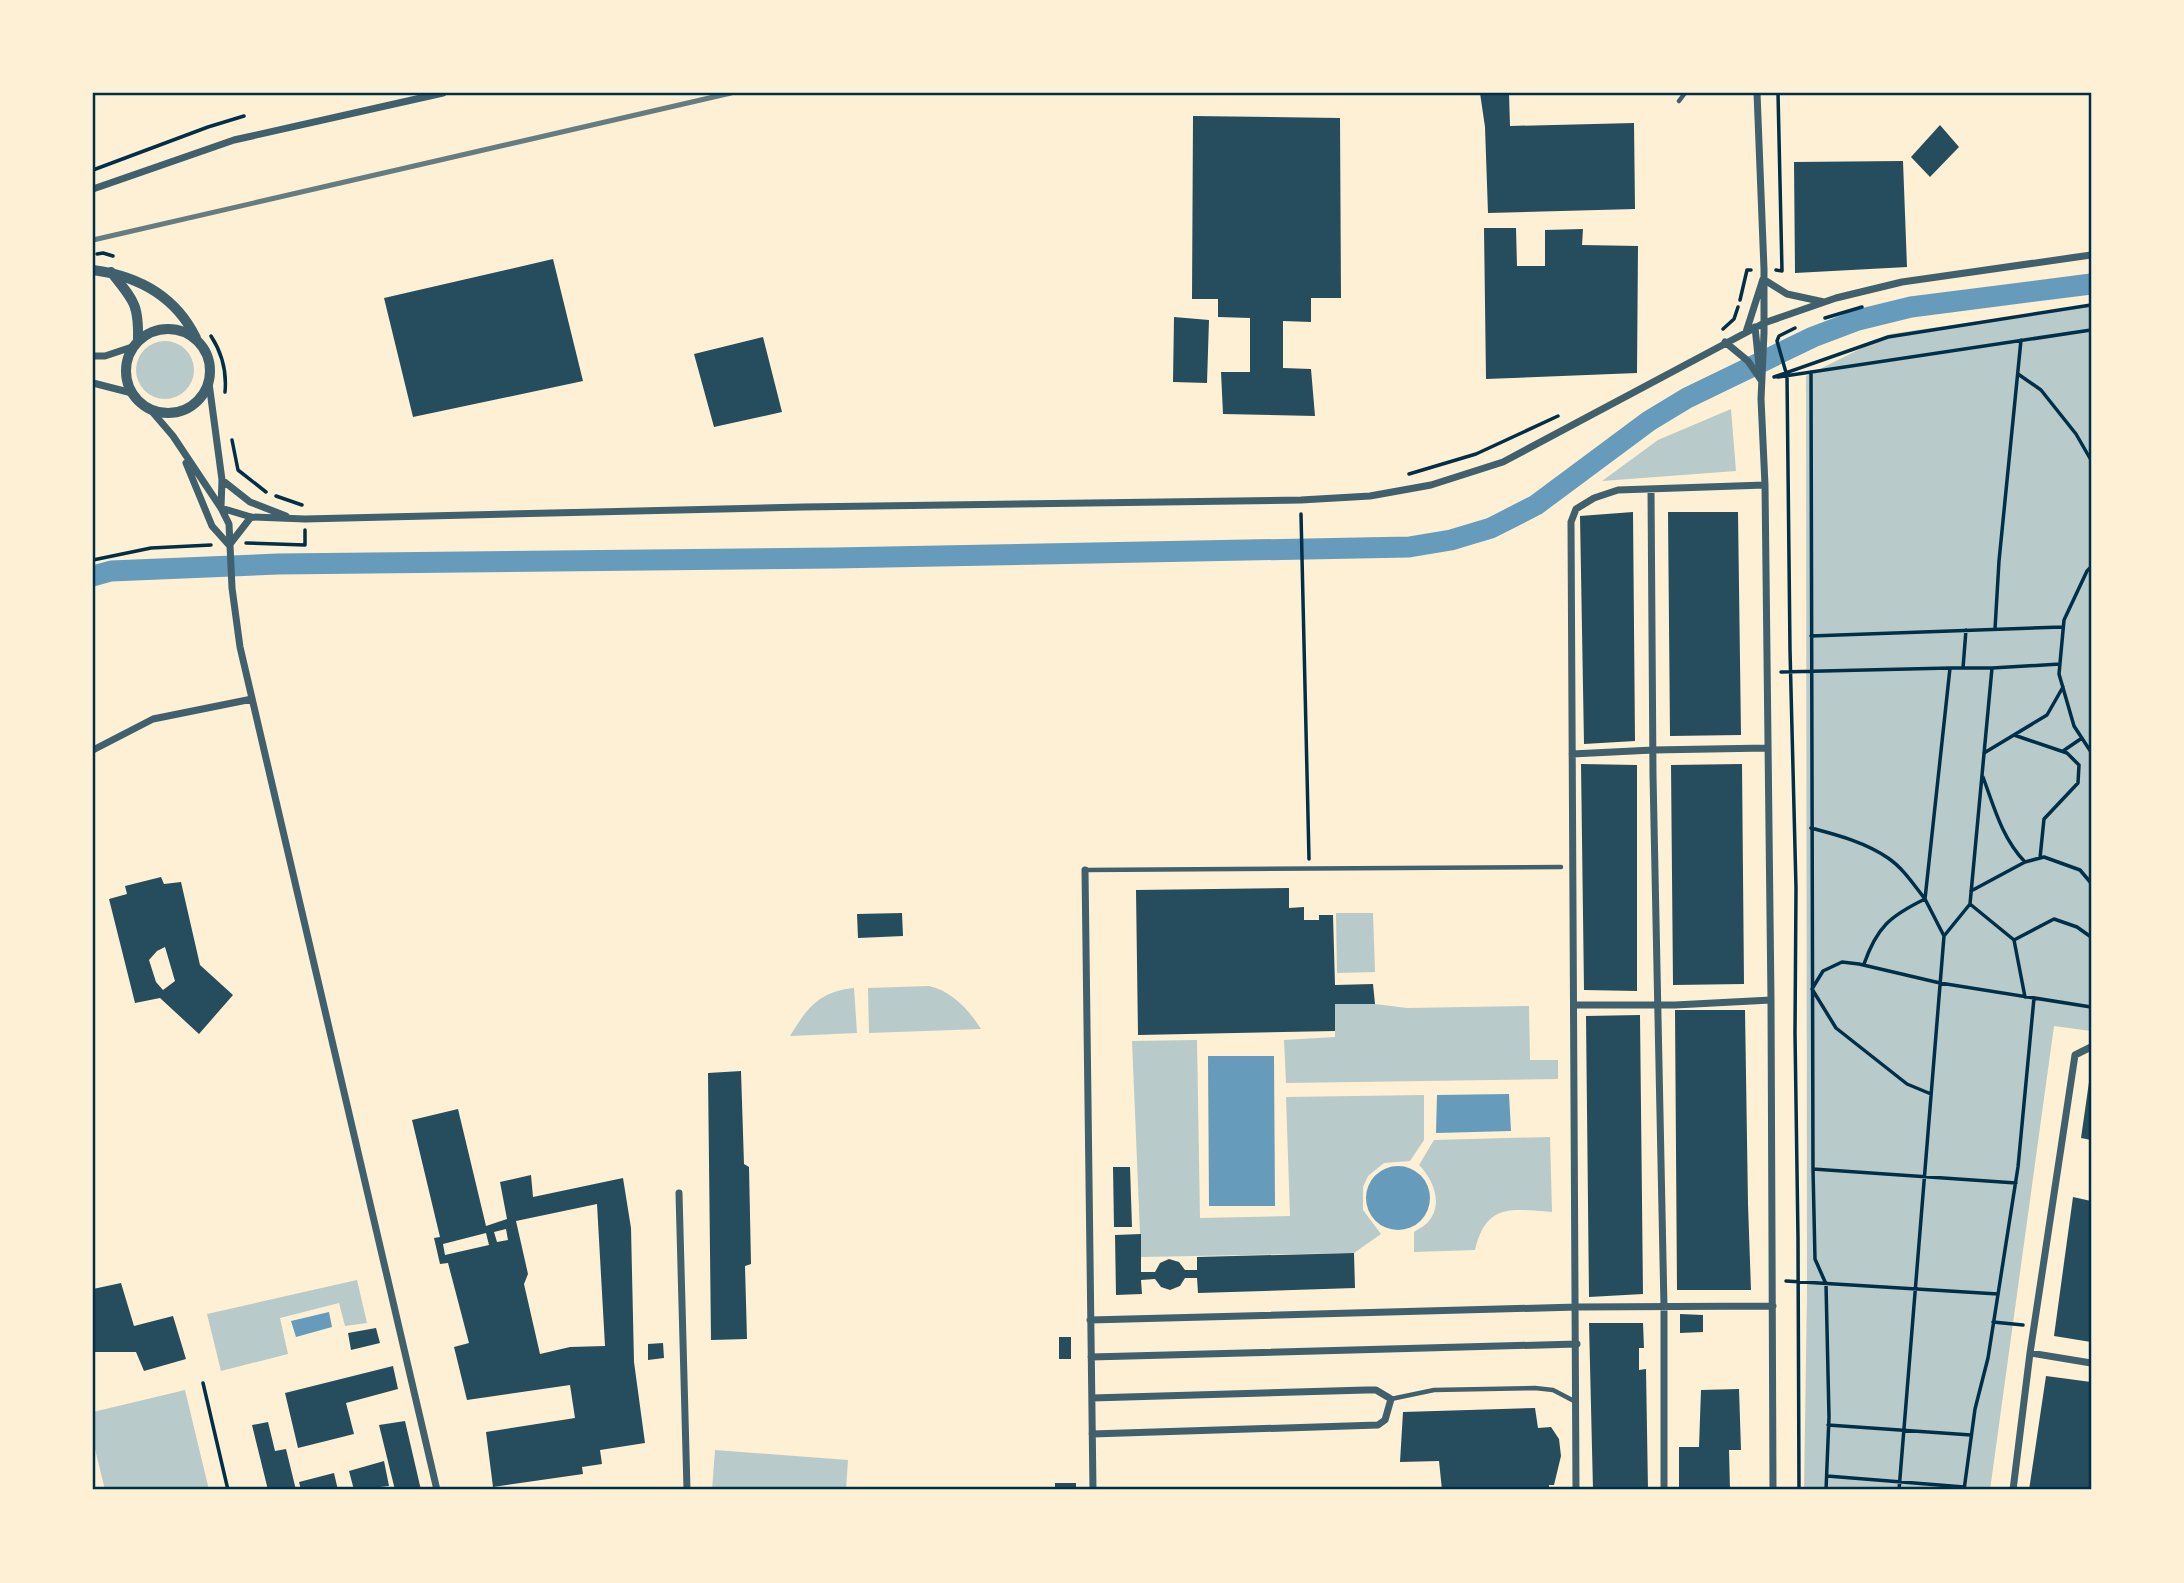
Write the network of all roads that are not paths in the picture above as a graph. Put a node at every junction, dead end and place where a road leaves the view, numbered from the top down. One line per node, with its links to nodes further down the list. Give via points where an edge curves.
1 (443, 93): 3 (street, via 260,133)
2 (1757, 93): 7 (street)
3 (93, 189)
4 (2091, 256): 8 (street, via 1902,282)
5 (93, 270): 6 (street)
6 (111, 272): 12 (street, via 135,279 168,301 188,322); 14 (street, via 134,301)
7 (1763, 279): 8 (street, via 1787,294); 9 (street); 11 (street)
8 (1825, 302): 9 (street)
9 (1764, 323): 10 (street); 16 (street)
10 (1755, 327): 11 (street); 16 (street)
11 (1746, 332): 13 (street)
12 (197, 340): 14 (street, via 174,329 148,333); 18 (street, via 209,359)
13 (1725, 342): 16 (street, via 1739,351); 27 (street, via 1503,462 1431,485 1370,496)
14 (136, 344): 15 (street); 19 (street, via 126,366)
15 (93, 356)
16 (1761, 380): 23 (street)
17 (93, 383): 19 (street)
18 (209, 383): 20 (street, via 202,396 185,409 164,412); 22 (street)
19 (132, 393): 20 (street)
20 (149, 408): 21 (street)
21 (178, 445): 25 (street); 28 (street, via 212,526)
22 (222, 480): 25 (street); 27 (street, via 250,502)
23 (1765, 485): 24 (street); 30 (street)
24 (1651, 489): 32 (street); 33 (street, via 1618,490 1594,498 1576,509 1571,522)
25 (221, 508): 26 (street); 28 (street, via 229,524)
26 (251, 517): 27 (street); 28 (street)
27 (293, 519)
28 (229, 545): 29 (street, via 240,647)
29 (252, 699): 31 (street, via 153,719); 53 (street)
30 (1768, 748): 32 (street); 36 (street)
31 (93, 750)
32 (1653, 750): 33 (street); 37 (street)
33 (1572, 754): 38 (street)
34 (1561, 867): 35 (lane)
35 (1085, 870): 44 (street)
36 (1771, 1000): 37 (street); 43 (street)
37 (1659, 1004): 38 (street); 42 (street)
38 (1574, 1005): 41 (street)
39 (2091, 1048): 46 (street, via 2075,1055)
40 (679, 1194): 54 (street)
41 (1577, 1307): 42 (street); 44 (street); 45 (street)
42 (1664, 1307): 43 (street); 57 (street)
43 (1773, 1307): 58 (street)
44 (1090, 1320): 47 (street)
45 (1577, 1344): 47 (street); 51 (street)
46 (2030, 1353): 48 (street); 59 (street)
47 (1091, 1357): 49 (street)
48 (2091, 1363)
49 (1092, 1398): 50 (street, via 1376,1390); 52 (street)
50 (1391, 1398): 51 (lane, via 1434,1390 1535,1388 1553,1390); 52 (street, via 1385,1420 1378,1425)
51 (1577, 1402): 56 (street)
52 (1092, 1434): 55 (street)
53 (437, 1490)
54 (687, 1490)
55 (1093, 1490)
56 (1576, 1490)
57 (1664, 1490)
58 (1773, 1490)
59 (2013, 1490)

